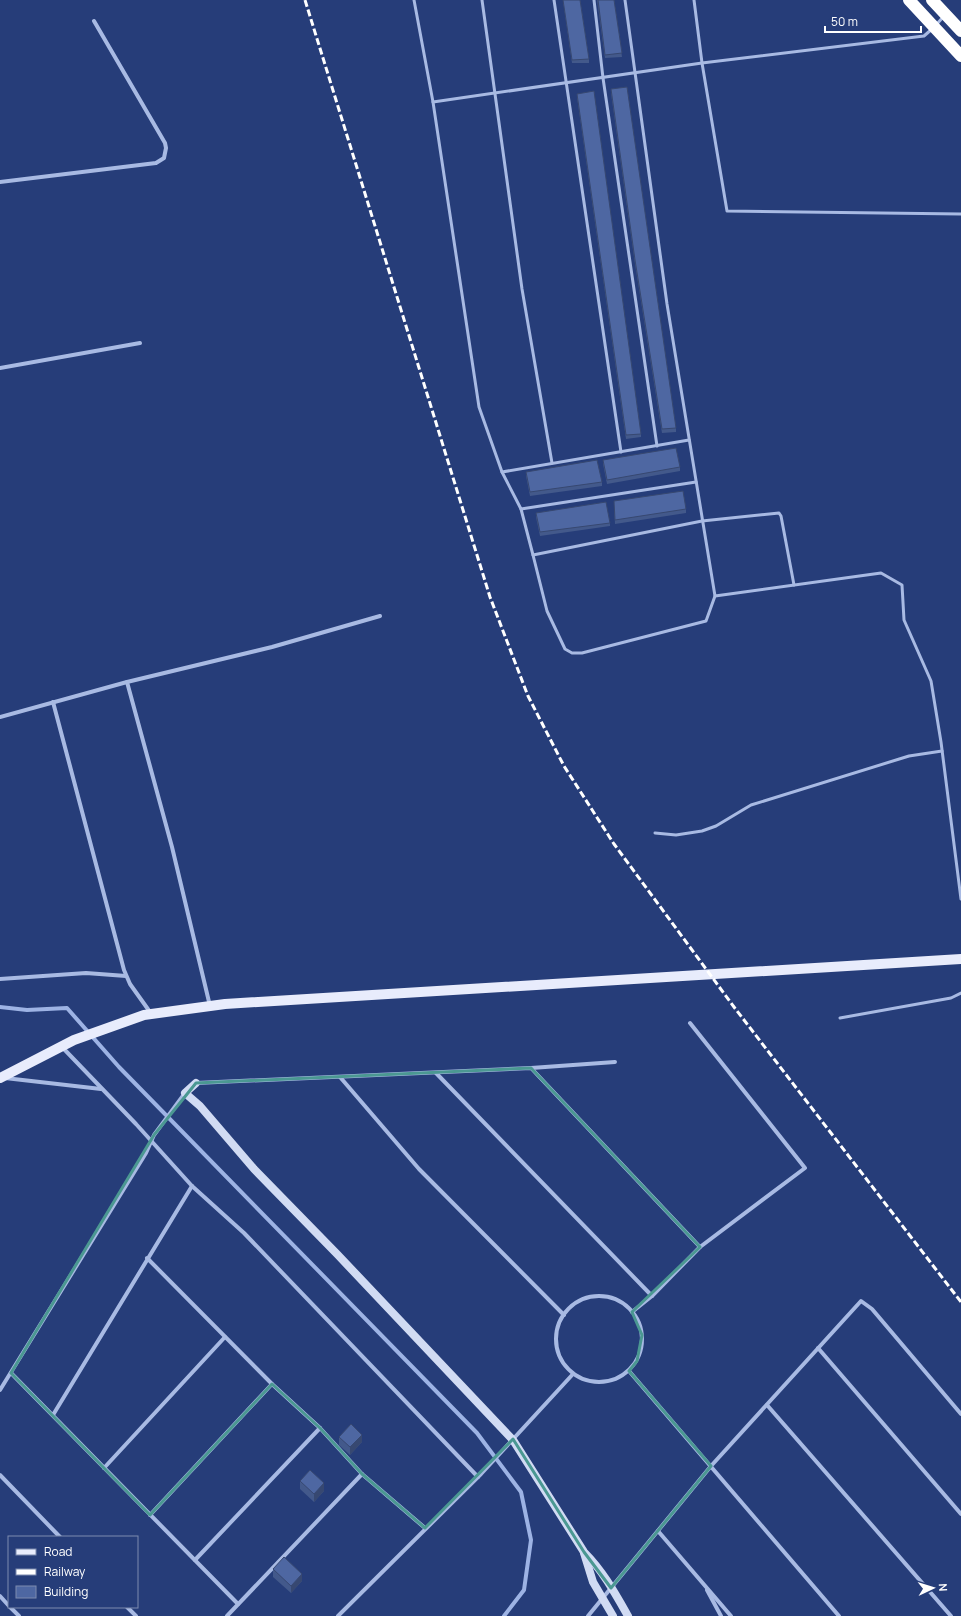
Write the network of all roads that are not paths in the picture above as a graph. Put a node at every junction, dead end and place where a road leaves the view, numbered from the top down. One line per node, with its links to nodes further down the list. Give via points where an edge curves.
1 (414, 0): 19 (lane)
2 (482, 0): 18 (lane)
3 (554, 0): 17 (lane)
4 (594, 0): 16 (lane)
5 (625, 0): 15 (lane)
6 (694, 0): 14 (lane)
7 (909, 0): 11 (highway)
8 (932, 0): 9 (highway)
9 (945, 15): 11 (lane); 12 (highway)
10 (94, 21): 20 (street, via 165,143 164,158 156,163)
11 (934, 27): 13 (highway); 14 (lane, via 924,36)
12 (961, 31)
13 (961, 56)
14 (702, 63): 15 (lane); 21 (lane, via 727,211)
15 (634, 73): 16 (lane); 24 (lane, via 666,304)
16 (603, 78): 17 (lane); 25 (lane)
17 (567, 83): 18 (lane); 26 (lane)
18 (496, 93): 19 (lane); 27 (lane, via 522,289)
19 (433, 102): 28 (lane, via 479,407)
20 (0, 182)
21 (961, 214)
22 (140, 343): 23 (street)
23 (0, 368)
24 (689, 440): 25 (lane); 29 (lane)
25 (657, 446): 26 (lane)
26 (621, 452): 27 (lane)
27 (552, 463): 28 (lane)
28 (502, 472): 30 (lane)
29 (696, 482): 30 (lane); 31 (lane)
30 (521, 509): 32 (lane)
31 (702, 521): 32 (lane); 33 (lane, via 780,514); 34 (lane)
32 (533, 555): 34 (lane, via 547,611 565,649 572,653 582,653 706,621)
33 (794, 585): 34 (lane); 39 (lane, via 881,573 902,585 904,620 931,681)
34 (715, 596)
35 (380, 616): 36 (street, via 272,647)
36 (127, 682): 37 (street); 46 (street, via 172,848)
37 (53, 702): 38 (street); 43 (street)
38 (0, 717)
39 (942, 751): 40 (lane, via 908,756 751,805 702,832 676,835); 41 (lane)
40 (655, 833)
41 (961, 898)
42 (961, 959): 46 (main road)
43 (126, 976): 44 (street, via 86,973); 47 (street)
44 (0, 979)
45 (961, 993): 48 (lane, via 951,998)
46 (210, 1006): 47 (main road)
47 (148, 1014): 50 (main road, via 74,1040)
48 (840, 1018)
49 (690, 1023): 61 (street, via 805,1168)
50 (62, 1047): 55 (main road); 57 (street)
51 (615, 1062): 52 (street)
52 (531, 1068): 53 (street); 61 (street)
53 (436, 1073): 54 (street); 63 (street)
54 (340, 1077): 56 (street); 65 (street, via 419,1169)
55 (1, 1078): 57 (street)
56 (196, 1083): 58 (street)
57 (101, 1090): 59 (street)
58 (186, 1092): 59 (street); 77 (street, via 254,1169)
59 (152, 1141): 60 (street); 69 (street)
60 (192, 1186): 62 (street); 82 (street, via 244,1233)
61 (700, 1247): 63 (street)
62 (147, 1258): 66 (street); 75 (street)
63 (652, 1296): 64 (street)
64 (632, 1312): 65 (street, via 610,1297 597,1296 584,1298); 68 (street, via 639,1323 642,1348 637,1361)
65 (564, 1315): 70 (street, via 558,1327 556,1340 561,1359)
66 (225, 1337): 71 (street); 79 (street)
67 (818, 1348): 73 (street); 74 (street, via 861,1301 872,1309); 83 (street)
68 (629, 1371): 70 (street, via 620,1378 596,1383); 78 (street)
69 (11, 1373): 72 (street); 75 (street)
70 (574, 1374): 77 (street)
71 (272, 1384): 76 (street); 84 (street)
72 (0, 1390)
73 (767, 1405): 78 (street); 108 (street)
74 (961, 1414)
75 (53, 1415): 79 (street)
76 (320, 1428): 80 (street); 89 (street)
77 (513, 1440): 82 (street); 88 (street)
78 (711, 1466): 86 (street); 107 (street)
79 (104, 1468): 84 (street)
80 (362, 1474): 85 (street); 95 (street)
81 (0, 1475): 87 (street)
82 (479, 1475): 85 (street)
83 (961, 1514)
84 (150, 1515): 89 (street)
85 (425, 1528): 101 (street)
86 (658, 1531): 90 (street); 91 (street)
87 (59, 1536)
88 (584, 1552): 91 (street, via 597,1565); 93 (street, via 593,1582)
89 (195, 1560): 95 (street)
90 (702, 1582): 105 (street); 106 (street)
91 (611, 1588): 93 (street); 104 (street)
92 (0, 1596): 94 (street)
93 (602, 1598): 102 (street); 103 (street)
94 (8, 1604)
95 (238, 1604): 100 (street)
96 (12, 1608): 98 (street)
97 (128, 1608): 99 (street)
98 (19, 1616)
99 (136, 1616)
100 (227, 1616)
101 (338, 1616)
102 (588, 1616)
103 (613, 1616)
104 (628, 1616)
105 (721, 1616)
106 (731, 1616)
107 (839, 1616)
108 (951, 1616)

